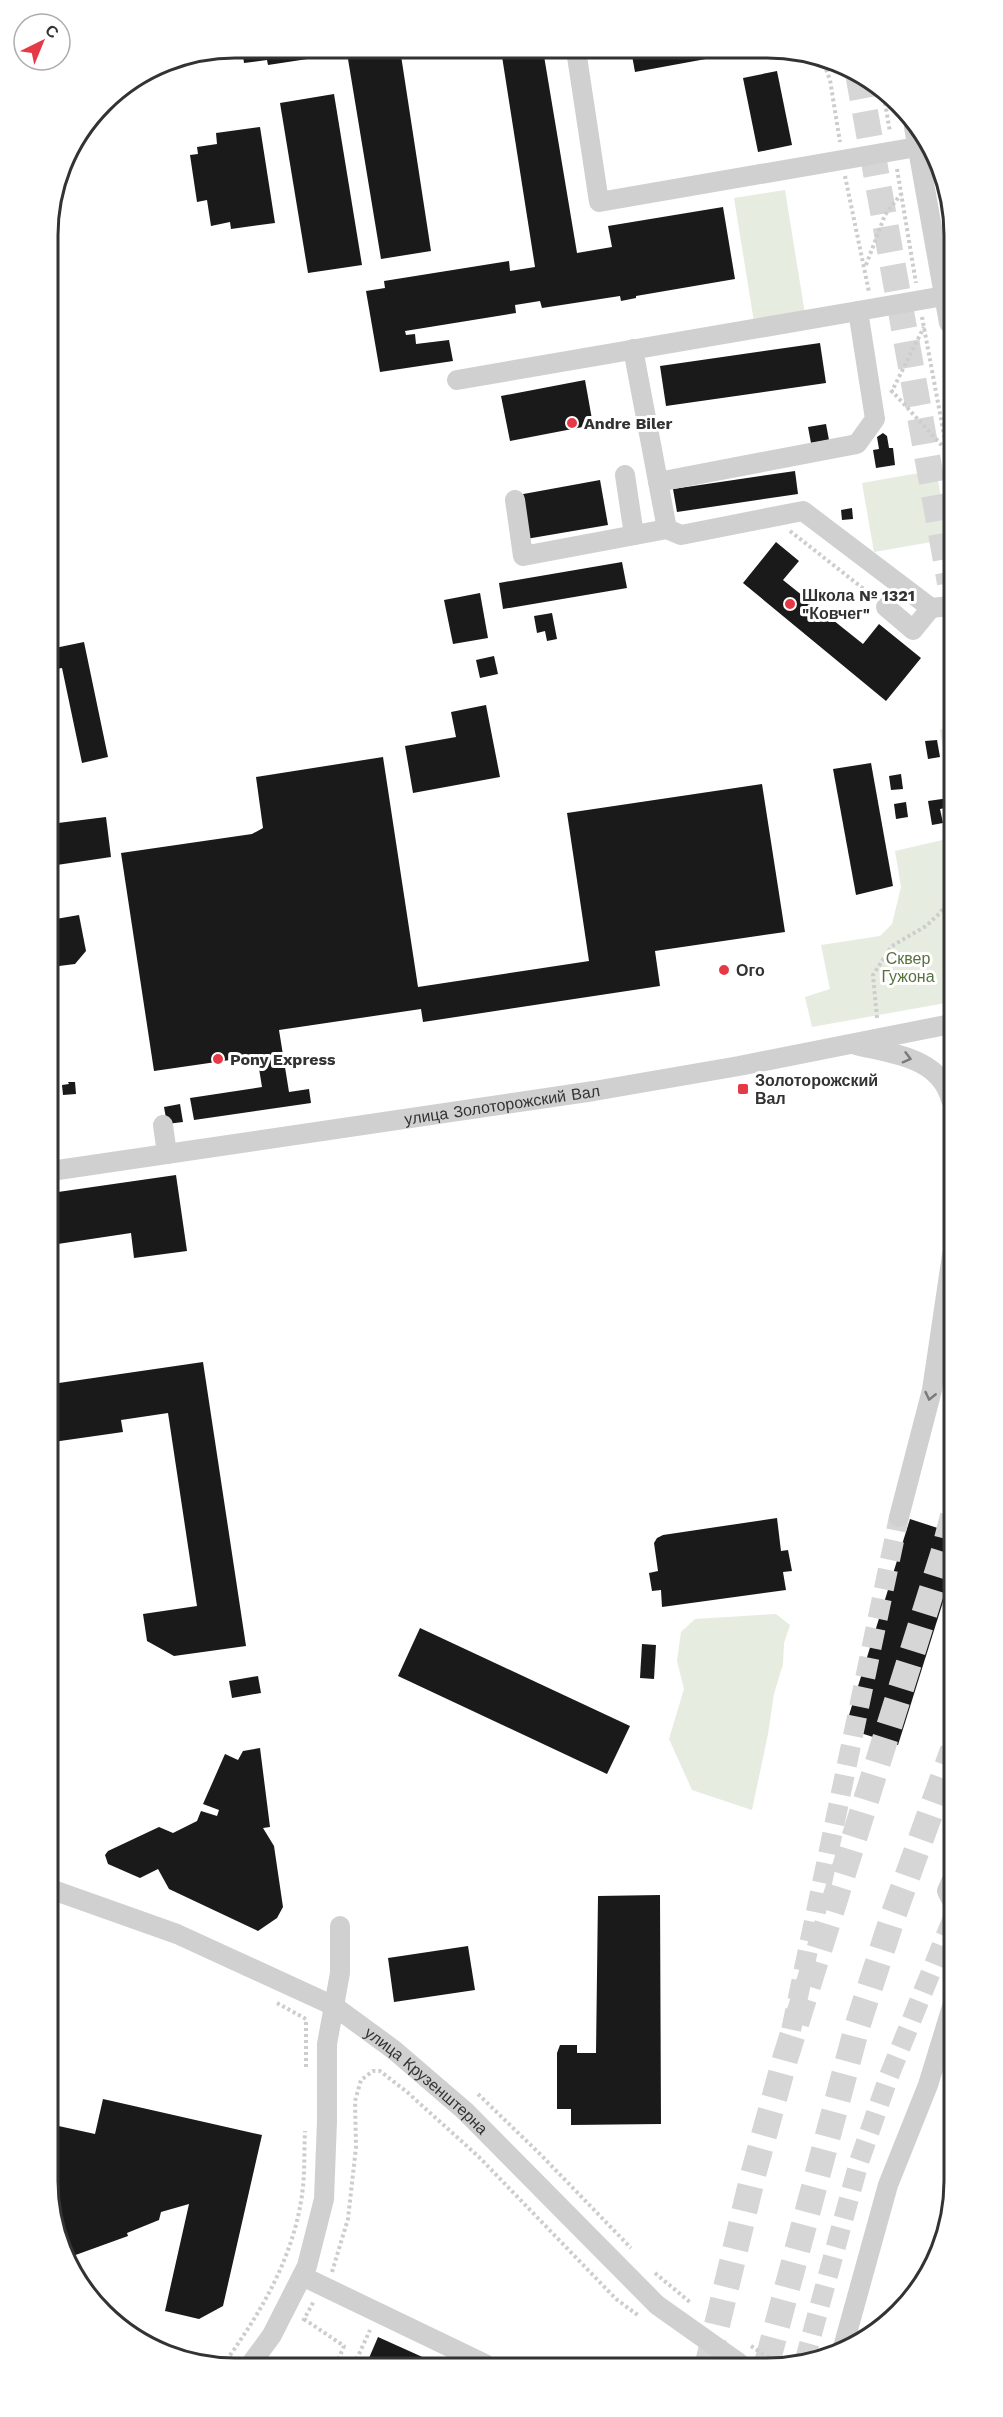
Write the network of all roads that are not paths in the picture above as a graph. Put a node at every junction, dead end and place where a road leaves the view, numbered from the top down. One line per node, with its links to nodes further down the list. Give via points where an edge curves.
1 (577, 58): 3 (street, via 599,202)
2 (916, 140): 3 (street)
3 (917, 147): 4 (street)
4 (944, 271): 5 (street)
5 (944, 296): 6 (street)
6 (865, 310): 7 (street); 10 (street, via 875,419 857,444)
7 (633, 349): 8 (street); 10 (street)
8 (457, 380)
9 (625, 475): 13 (street)
10 (658, 482): 12 (street)
11 (515, 500): 13 (street, via 523,556)
12 (667, 529): 13 (street); 15 (street, via 681,535 803,512)
13 (634, 535)
14 (886, 607): 15 (street, via 913,630)
15 (940, 607)
16 (944, 1025): 17 (street, улица Золоторожский Вал)
17 (850, 1043): 18 (street, one-way to 18, via 916,1060 938,1073); 20 (street, улица Золоторожский Вал, via 594,1091)
18 (944, 1085)
19 (163, 1125): 20 (street)
20 (167, 1154): 21 (street, улица Золоторожский Вал)
21 (59, 1170)
22 (944, 1309): 23 (street, one-way to 23, via 932,1390)
23 (899, 1517)
24 (59, 1892): 26 (street, улица Крузенштерна, via 177,1934)
25 (340, 1926): 26 (street, via 340,1973)
26 (334, 2006): 28 (street, via 327,2044 324,2199); 32 (street, улица Крузенштерна, via 394,2050 465,2112 657,2305)
27 (944, 2033): 29 (street, via 928,2085 888,2185)
28 (302, 2276): 30 (street, via 272,2335); 31 (street)
29 (845, 2340)
30 (255, 2358)
31 (473, 2358)
32 (732, 2358)

